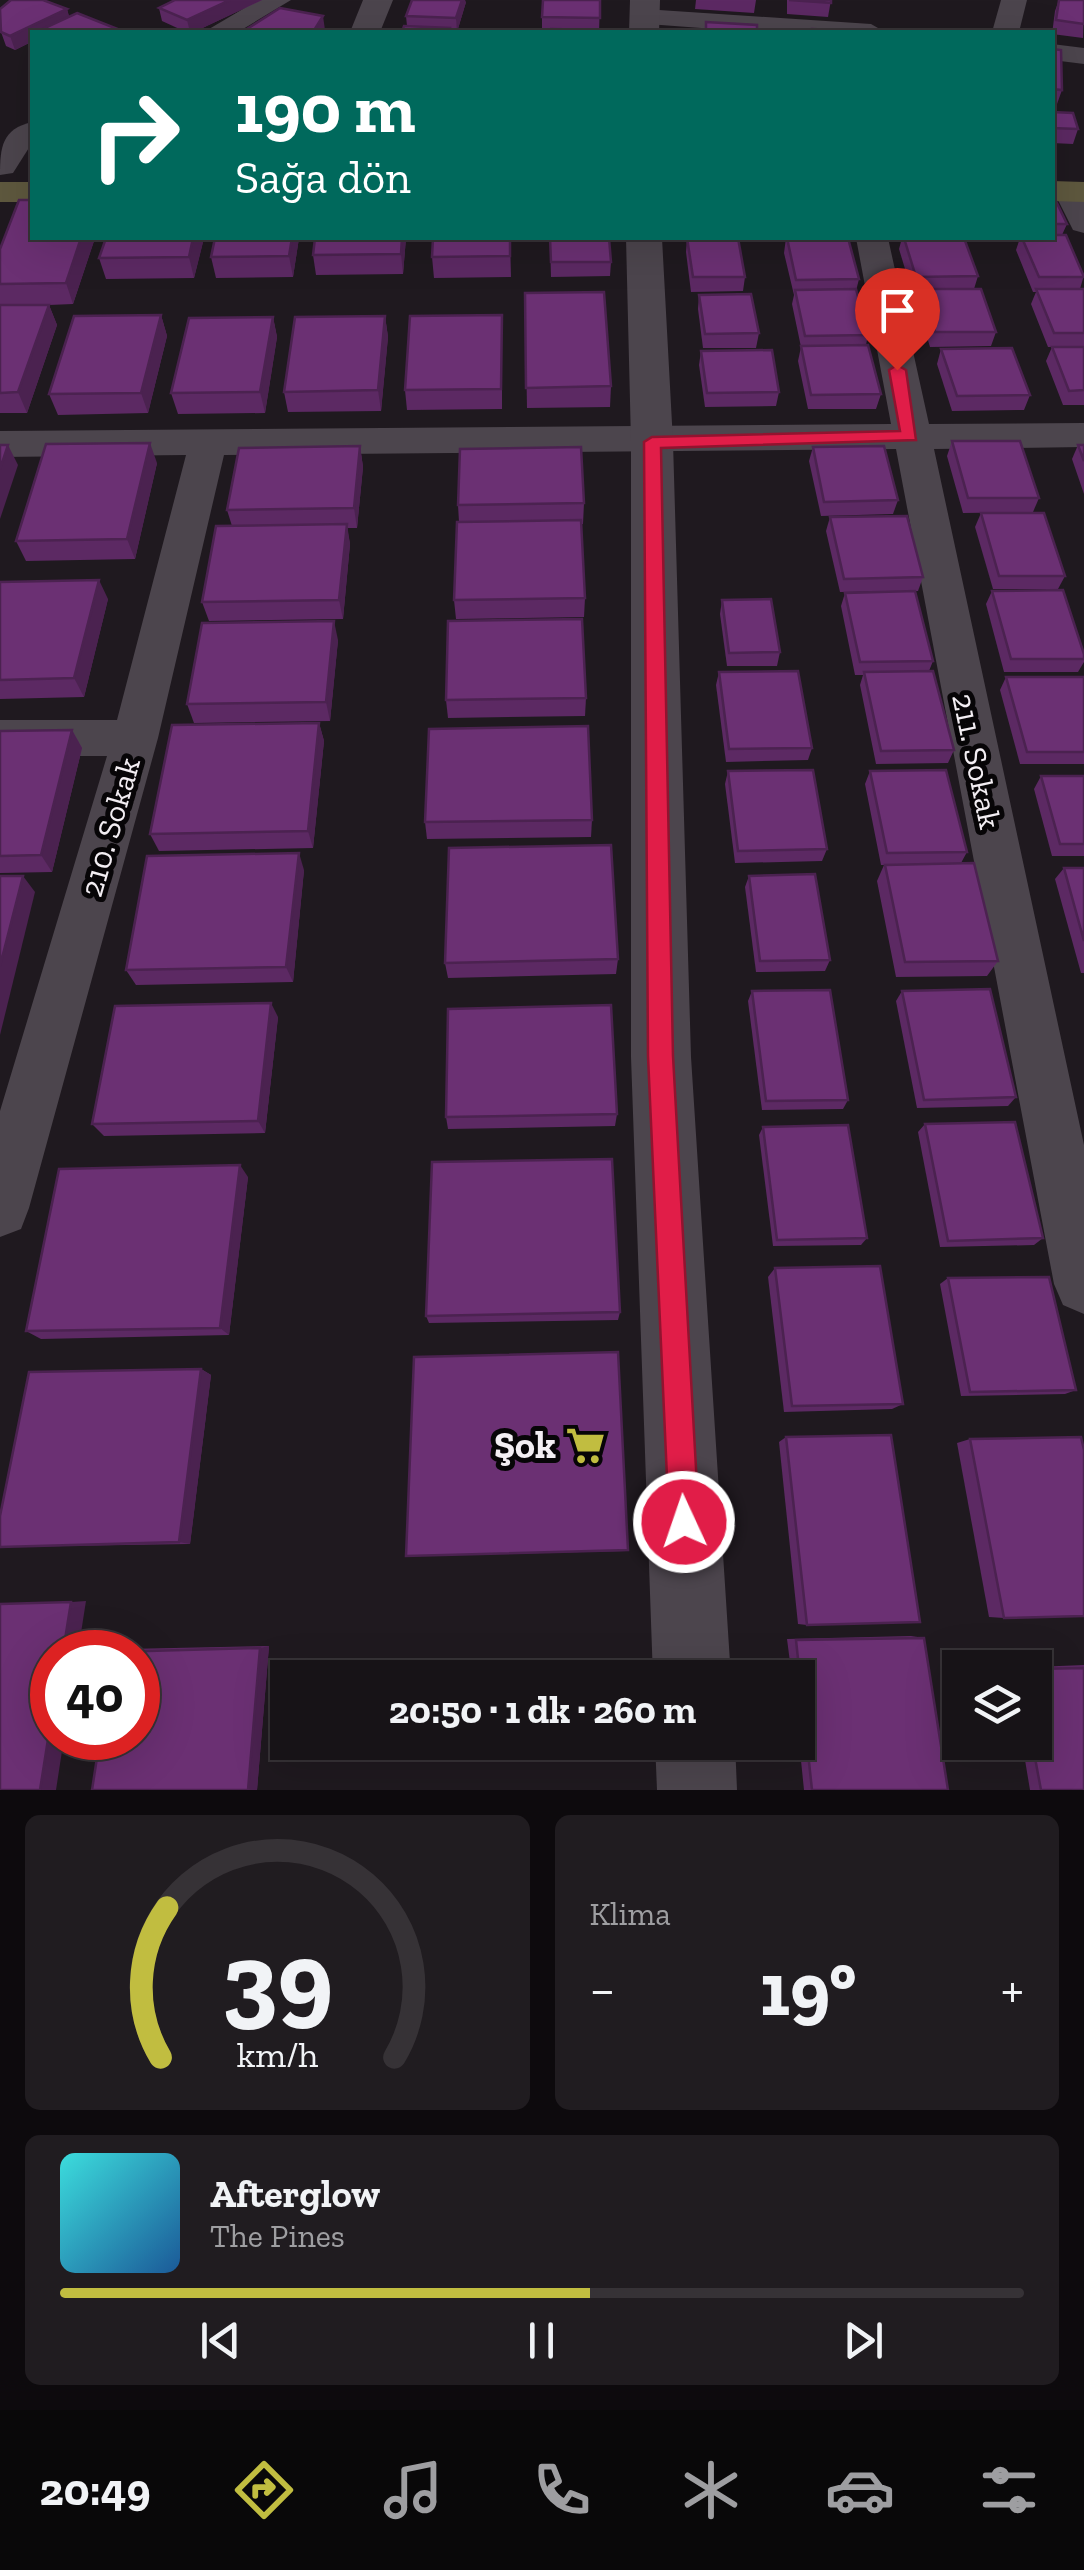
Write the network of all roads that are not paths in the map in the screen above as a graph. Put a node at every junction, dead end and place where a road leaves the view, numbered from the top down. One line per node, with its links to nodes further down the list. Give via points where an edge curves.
1 (278, 0): 6 (street)
2 (378, 0): 7 (street)
3 (862, 0): 9 (street)
4 (1014, 0): 10 (street)
5 (645, 16): 8 (street)
6 (222, 30)
7 (365, 30)
8 (836, 30)
9 (863, 30)
10 (1006, 30)
11 (1055, 52): 12 (street)
12 (1084, 56)
13 (0, 112): 14 (street)
14 (14, 173)
15 (644, 240): 19 (street)
16 (872, 240): 17 (street, 211. Sokak)
17 (910, 436): 18 (street); 19 (street); 25 (street, 211. Sokak)
18 (1084, 436)
19 (652, 442): 20 (street); 26 (street, via 660,1056)
20 (208, 443): 21 (street); 23 (street, 210. Sokak)
21 (0, 444)
22 (0, 738): 23 (street)
23 (136, 738): 24 (street, 210. Sokak)
24 (0, 1208)
25 (1084, 1284)
26 (691, 1660)
27 (696, 1760): 28 (street)
28 (697, 1790)

